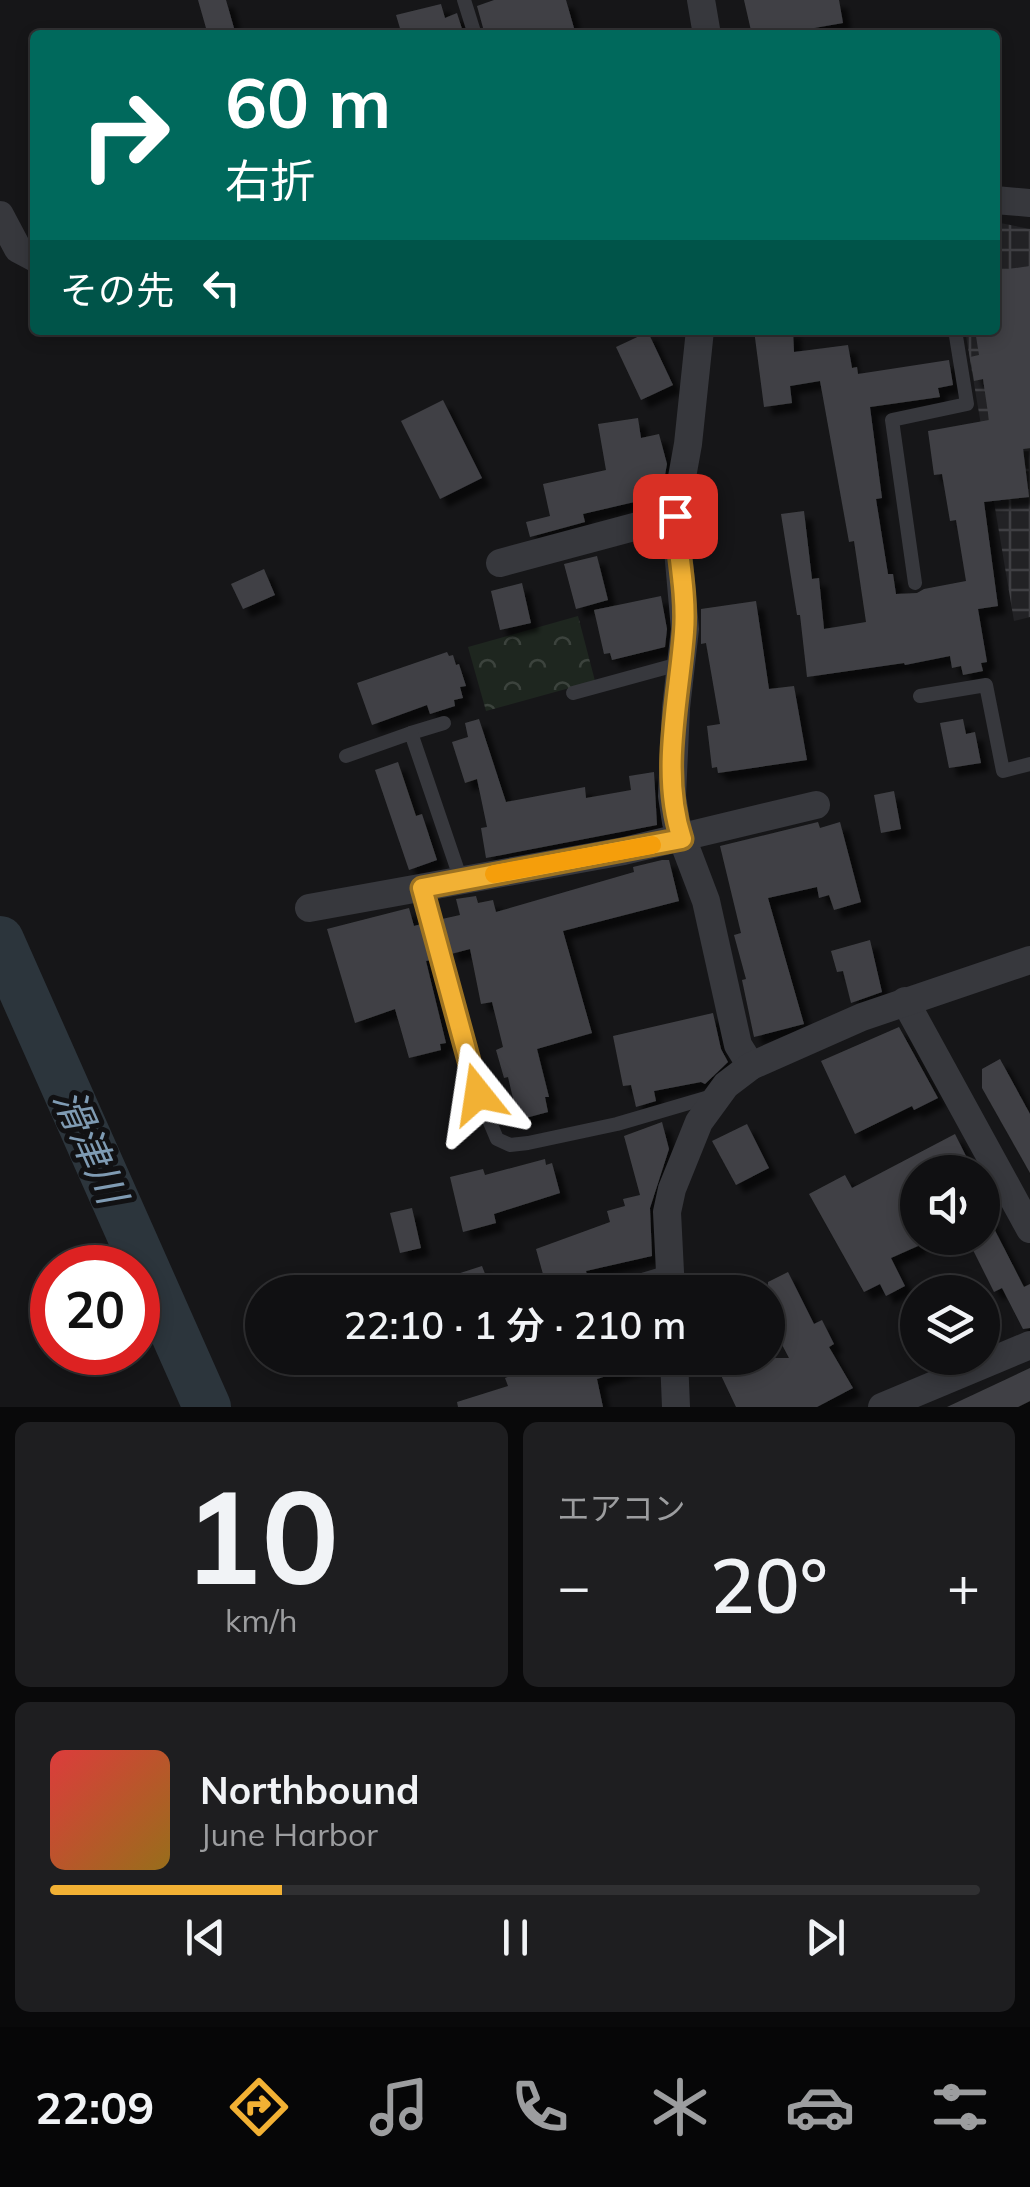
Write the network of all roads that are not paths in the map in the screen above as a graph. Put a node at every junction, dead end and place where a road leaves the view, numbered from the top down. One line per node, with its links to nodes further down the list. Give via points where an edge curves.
1 (464, 0): 3 (lane)
2 (701, 0): 4 (street)
3 (473, 30)
4 (707, 30)
5 (1000, 200): 6 (street)
6 (1030, 203)
7 (0, 215): 8 (street, via 18,249)
8 (30, 255)
9 (699, 335): 11 (street)
10 (956, 335): 13 (lane, via 968,404 892,420)
11 (675, 516): 12 (street); 14 (street, via 685,629)
12 (500, 563)
13 (915, 583)
14 (680, 664): 15 (lane); 22 (street, via 672,796)
15 (573, 692)
16 (920, 696): 20 (lane, via 986,685 1003,770)
17 (444, 723): 18 (lane)
18 (412, 733): 19 (lane); 23 (lane)
19 (346, 756)
20 (1030, 764)
21 (816, 804): 22 (street)
22 (682, 839): 23 (street); 28 (street, via 706,901 738,1045)
23 (461, 880): 24 (street)
24 (422, 888): 25 (street); 29 (lane, via 496,1139 528,1143)
25 (309, 908)
26 (1030, 960): 27 (street)
27 (905, 1001): 28 (street); 30 (street)
28 (751, 1066): 29 (street)
29 (718, 1094): 31 (street, via 672,1189)
30 (1030, 1228)
31 (670, 1275)
32 (1030, 1345): 35 (street)
33 (675, 1375): 34 (street)
34 (676, 1407)
35 (882, 1407)

